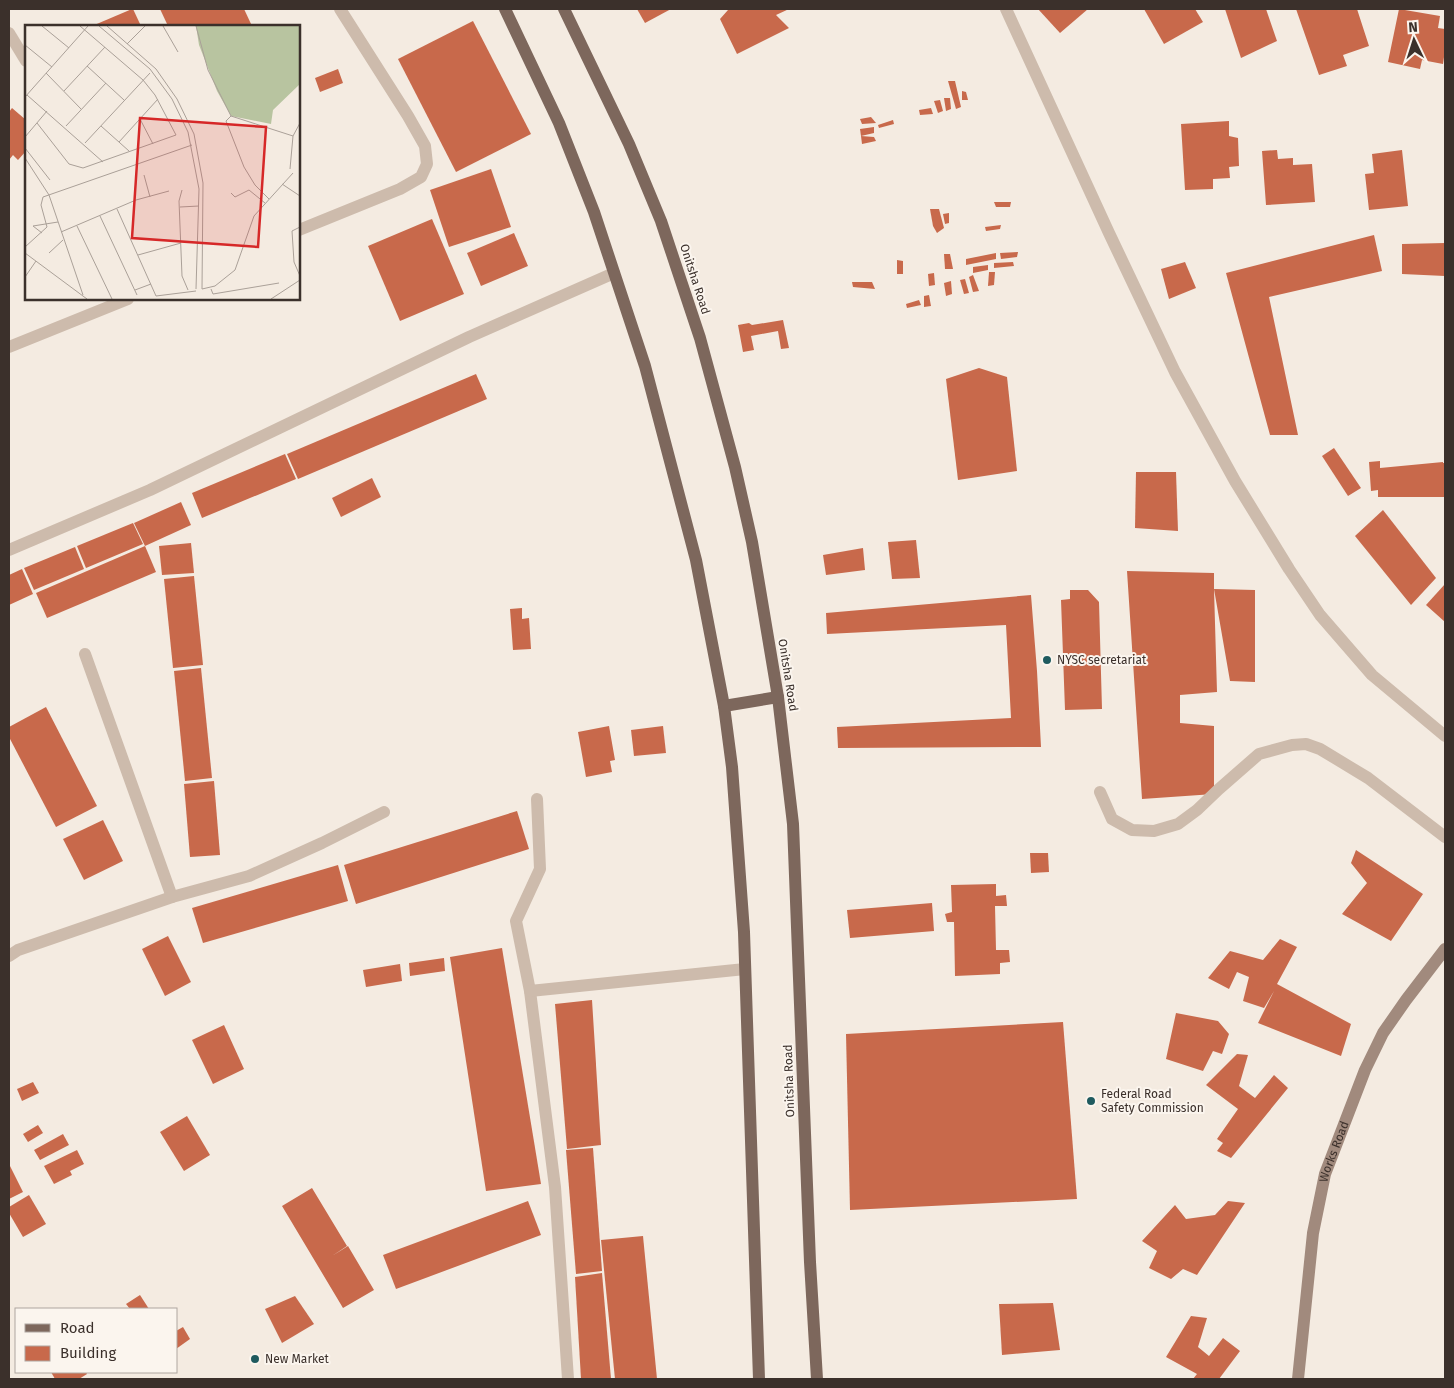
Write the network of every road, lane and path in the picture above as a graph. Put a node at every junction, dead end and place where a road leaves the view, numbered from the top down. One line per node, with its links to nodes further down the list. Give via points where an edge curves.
1 (340, 9): 7 (street, via 408,116 424,146 426,164 421,177 400,188)
2 (505, 9): 8 (main road, via 559,123)
3 (564, 9): 13 (main road, Onitsha Road, via 629,144 661,221 700,338 752,542)
4 (1006, 9): 15 (street, via 1175,372 1235,482 1320,615 1372,675)
5 (9, 34): 6 (street)
6 (25, 59)
7 (300, 230)
8 (614, 273): 11 (street, via 469,337 150,490); 14 (main road, via 645,366 696,560)
9 (126, 300): 10 (street)
10 (9, 347)
11 (9, 550)
12 (85, 654): 20 (street)
13 (778, 697): 14 (main road); 27 (main road, Onitsha Road, via 793,824)
14 (724, 706): 23 (main road, via 736,811)
15 (1445, 736)
16 (1100, 792): 19 (street, via 1112,819 1132,830 1154,831 1178,824 1259,754 1292,744 1306,744 1368,778)
17 (537, 799): 24 (street, via 540,869 516,921)
18 (384, 812): 20 (street, via 249,876)
19 (1445, 837)
20 (172, 897): 22 (street, via 18,950)
21 (1445, 949): 28 (main road, Works Road, via 1384,1033 1365,1070 1325,1174 1313,1234)
22 (9, 956)
23 (745, 969): 24 (street); 26 (main road)
24 (530, 991): 25 (street, via 556,1187)
25 (568, 1379)
26 (760, 1379)
27 (817, 1379)
28 (1298, 1379)

